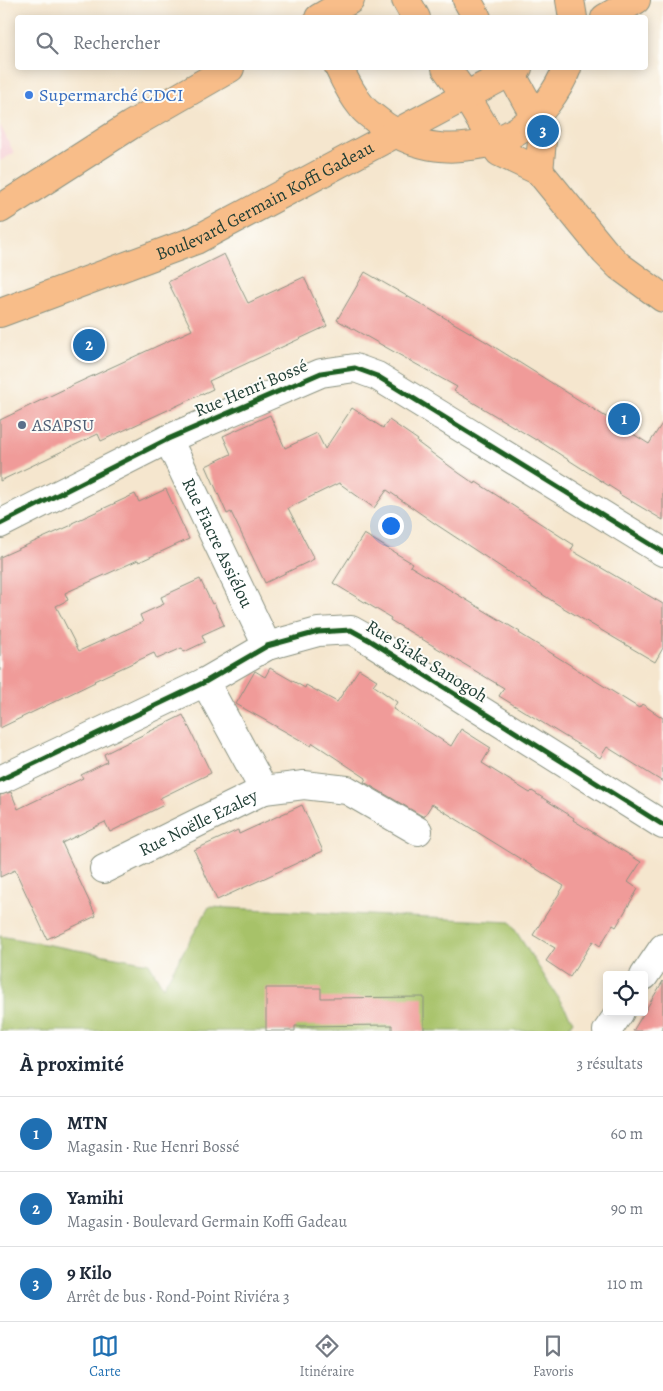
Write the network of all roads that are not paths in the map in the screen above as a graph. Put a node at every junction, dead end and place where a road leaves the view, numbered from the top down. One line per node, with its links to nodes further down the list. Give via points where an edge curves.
1 (406, 0): 5 (main road)
2 (466, 0): 6 (main road)
3 (570, 0): 7 (main road)
4 (636, 0): 8 (main road)
5 (414, 15)
6 (475, 15)
7 (572, 15)
8 (610, 15)
9 (227, 70): 20 (main road, via 131,125)
10 (340, 70): 17 (main road, via 362,108)
11 (447, 70): 15 (main road)
12 (510, 70): 15 (main road, Boulevard Germain Koffi Gadeau)
13 (512, 70): 16 (main road)
14 (566, 70): 16 (main road, via 553,94)
15 (466, 96): 17 (main road, Boulevard Germain Koffi Gadeau); 18 (main road)
16 (535, 116): 18 (main road, via 518,130); 19 (main road, via 543,131)
17 (396, 133): 18 (main road, via 423,144 446,148); 22 (main road, Boulevard Germain Koffi Gadeau, via 196,240)
18 (493, 142): 19 (main road, via 499,152)
19 (540, 171): 21 (main road, via 619,266)
20 (0, 209)
21 (663, 298)
22 (0, 313)
23 (168, 439): 24 (street, Rue Henri Bossé); 25 (street, Rue Henri Bossé, via 321,373 355,368 377,376); 26 (street, Rue Fiacre Assiélou)
24 (0, 524)
25 (663, 552)
26 (267, 646): 27 (street, Rue Siaka Sanogoh); 30 (street, Rue Siaka Sanogoh, via 318,632 351,630)
27 (205, 682): 28 (street, Rue Siaka Sanogoh); 29 (street, Rue Noëlle Ezaley)
28 (0, 780)
29 (264, 790): 31 (street, via 304,785 347,790); 32 (street, Rue Noëlle Ezaley)
30 (663, 825)
31 (418, 831)
32 (104, 869)
33 (663, 948): 34 (street)
34 (647, 971)
35 (617, 1016): 36 (street)
36 (607, 1031)

